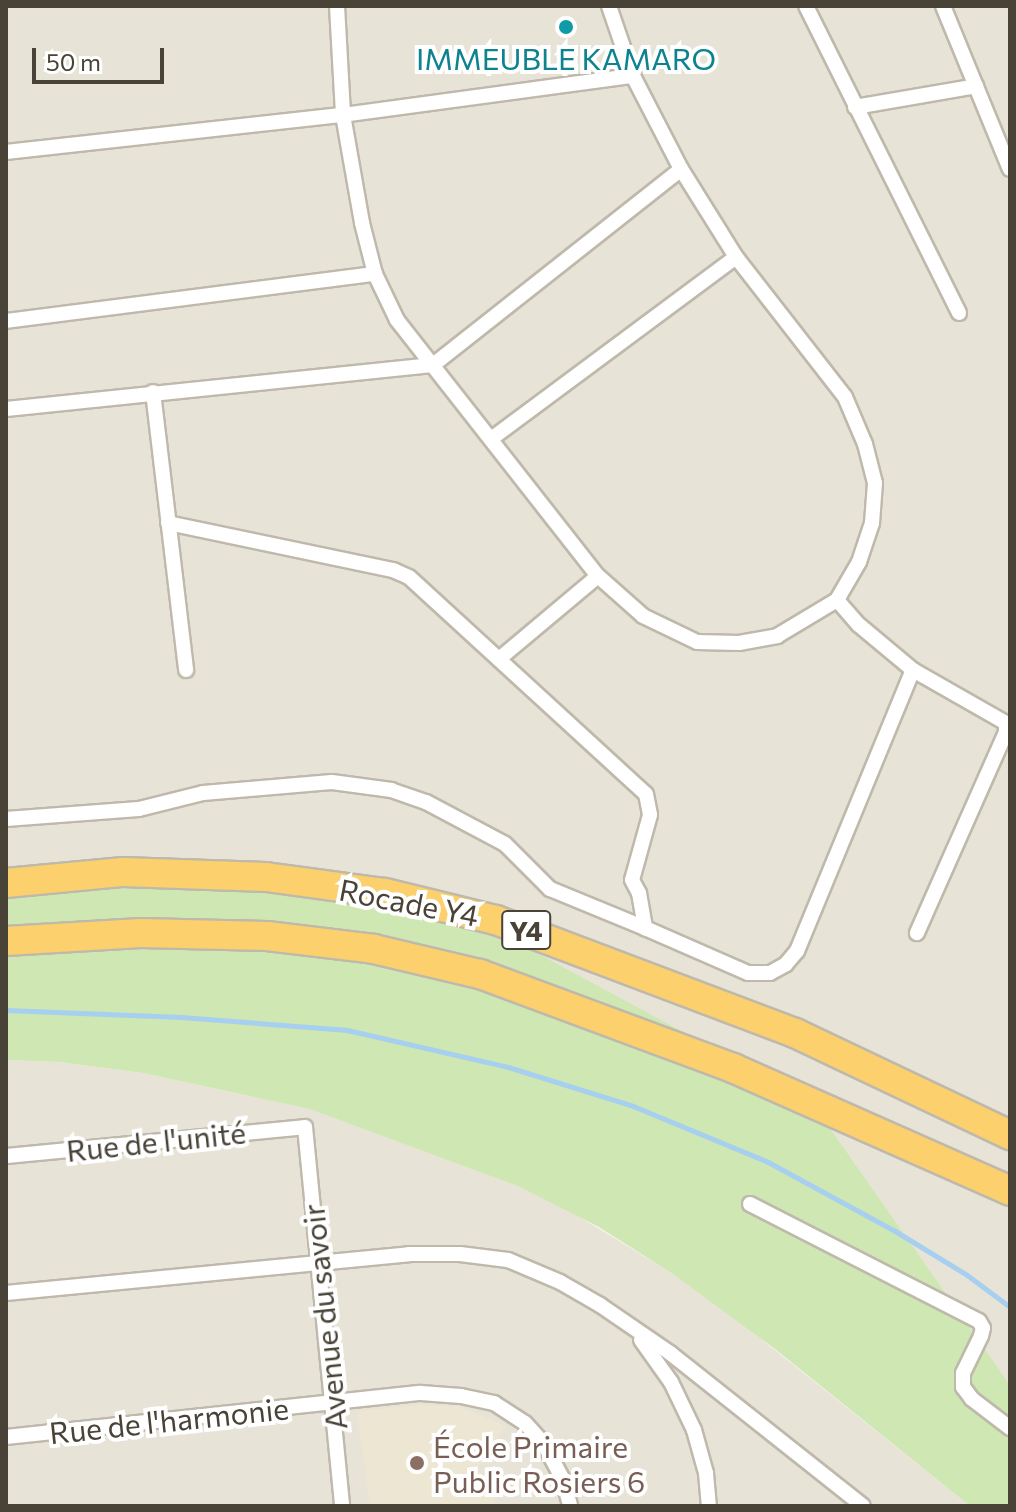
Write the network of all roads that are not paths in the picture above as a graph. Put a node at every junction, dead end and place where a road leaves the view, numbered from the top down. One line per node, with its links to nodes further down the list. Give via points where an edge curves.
1 (337, 6): 8 (street)
2 (609, 6): 5 (street)
3 (806, 6): 7 (street)
4 (943, 6): 6 (street)
5 (633, 76): 8 (street); 10 (street)
6 (976, 86): 7 (street); 11 (street)
7 (855, 107): 14 (street)
8 (343, 115): 9 (street); 13 (street)
9 (6, 152)
10 (681, 169): 12 (street); 16 (street)
11 (1010, 169)
12 (736, 257): 19 (street); 22 (street, via 845,397 865,444 875,483 872,523 859,562)
13 (375, 274): 15 (street); 16 (street, via 397,320)
14 (959, 313)
15 (6, 321)
16 (433, 365): 17 (street); 19 (street)
17 (153, 392): 18 (street); 20 (street)
18 (6, 409)
19 (491, 439): 21 (street)
20 (168, 523): 23 (street, via 393,570 409,577); 24 (street)
21 (598, 576): 22 (street, via 643,616 697,642 739,643 777,636); 23 (street)
22 (837, 600): 25 (street)
23 (499, 659): 28 (street, via 646,794 650,815 632,880)
24 (186, 670)
25 (913, 670): 28 (street, via 797,951 786,964 770,973 748,973); 29 (street, via 1006,723)
26 (6, 819): 28 (street, via 139,809 203,793 332,782 391,790 426,802 505,844 550,889)
27 (6, 883): 32 (highway, Rocade Y4 / Y4, via 123,872 266,877 385,893 496,920 795,1033)
28 (645, 928)
29 (917, 933)
30 (6, 941): 34 (highway, Rocade Y4 / Y4, via 141,933 267,936 374,949 465,971 733,1068)
31 (305, 1127): 33 (street, Rue de l'unité); 36 (street, Avenue du savoir)
32 (1010, 1135)
33 (6, 1156)
34 (1010, 1191)
35 (750, 1204): 40 (street, via 979,1321 983,1328 963,1373 963,1387)
36 (318, 1260): 37 (street); 38 (street, via 460,1254 508,1260 560,1282); 39 (street, Avenue du savoir)
37 (6, 1293)
38 (636, 1333): 44 (street, via 671,1382 694,1430); 45 (street, via 670,1353)
39 (332, 1403): 41 (street, Rue de l'harmonie); 42 (street, Avenue du savoir); 43 (street, Rue de l'harmonie, via 421,1393 494,1403 525,1423 544,1444)
40 (1010, 1428)
41 (6, 1437)
42 (342, 1506)
43 (570, 1506)
44 (709, 1506)
45 (863, 1506)

